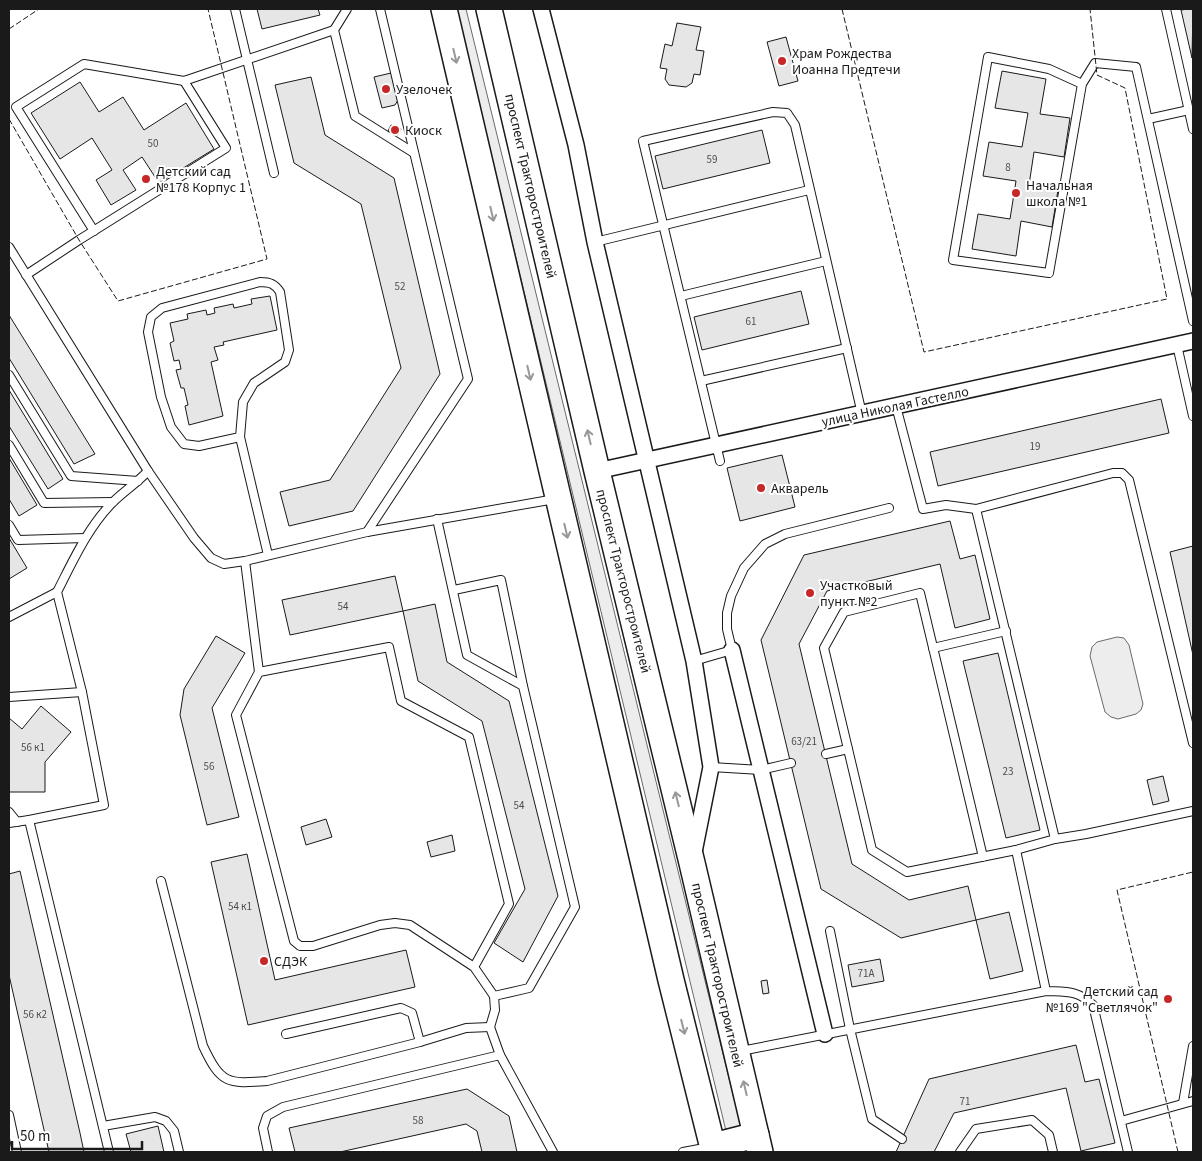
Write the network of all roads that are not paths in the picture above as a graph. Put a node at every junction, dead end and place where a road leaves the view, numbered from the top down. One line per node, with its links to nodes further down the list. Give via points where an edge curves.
1 (235, 9): 9 (lane)
2 (347, 9): 8 (lane)
3 (380, 9): 17 (lane)
4 (444, 9): 44 (main road, one-way to 44)
5 (489, 9): 42 (main road, проспект Тракторостроителей, one-way to 5)
6 (541, 9): 22 (street, via 576,145)
7 (1166, 9): 13 (lane)
8 (334, 30): 9 (lane); 17 (lane, via 355,116)
9 (247, 60): 10 (lane); 18 (lane)
10 (184, 81): 21 (lane, via 226,148); 21 (lane, via 84,64 16,107)
11 (1082, 84): 11 (lane, via 1048,273 953,260 988,57 1049,69); 15 (lane, via 1095,63 1136,67)
12 (1193, 88): 13 (lane)
13 (1184, 90): 14 (lane)
14 (1189, 110): 15 (lane); 16 (lane)
15 (1148, 119): 27 (lane)
16 (1193, 129)
17 (414, 153): 50 (lane, via 468,379)
18 (274, 173)
19 (809, 190): 20 (lane); 20 (lane, via 795,125 787,113 773,112 643,141); 24 (lane)
20 (663, 224): 22 (lane); 26 (lane)
21 (94, 231): 25 (lane)
22 (595, 242): 39 (street)
23 (9, 247): 25 (lane)
24 (826, 261): 26 (lane); 30 (lane)
25 (26, 276): 41 (lane)
26 (680, 296): 32 (lane)
27 (1193, 320)
28 (1193, 341): 29 (street, улица Николая Гастелло)
29 (1177, 345): 33 (street, улица Николая Гастелло); 35 (lane)
30 (847, 348): 32 (lane); 34 (lane)
31 (9, 375): 43 (lane, via 71,476)
32 (701, 381): 38 (lane)
33 (896, 406): 34 (street, улица Николая Гастелло); 47 (lane, via 924,510 946,505)
34 (862, 414): 38 (street, улица Николая Гастелло)
35 (1193, 416)
36 (240, 436): 36 (lane, via 199,446 184,444 171,427 161,397 148,332 151,317 162,308 269,282 280,292 289,350 286,362 254,383 243,402); 52 (lane)
37 (9, 445): 45 (lane, via 44,503)
38 (716, 445): 39 (street, улица Николая Гастелло); 40 (lane)
39 (646, 461): 42 (street, улица Николая Гастелло); 60 (street)
40 (720, 461)
41 (148, 471): 43 (lane); 53 (lane, via 211,558 224,564)
42 (597, 471): 78 (main road, проспект Тракторостроителей, one-way to 42)
43 (138, 482): 45 (lane)
44 (558, 498): 48 (lane); 99 (main road, one-way to 99)
45 (113, 502): 51 (lane)
46 (888, 508): 59 (lane, via 785,534 765,544 744,568 731,596 727,628)
47 (976, 510): 57 (lane); 65 (lane, via 1113,472 1122,473 1129,480)
48 (437, 519): 50 (lane); 54 (lane)
49 (9, 525): 51 (lane, via 18,540)
50 (367, 532): 52 (lane)
51 (85, 538): 55 (lane)
52 (268, 556): 53 (lane)
53 (244, 561): 61 (lane)
54 (454, 590): 62 (lane, via 467,655); 62 (lane, via 501,580)
55 (57, 592): 56 (lane); 63 (lane)
56 (9, 617)
57 (1006, 631): 58 (lane); 75 (lane)
58 (933, 648): 66 (lane, via 920,593 844,612 824,648); 77 (lane)
59 (732, 650): 60 (lane); 70 (street)
60 (694, 661): 69 (street)
61 (259, 672): 81 (lane, via 236,716 294,941 300,946 312,946 380,925 410,925); 81 (lane, via 389,646 402,701 469,737 510,904)
62 (523, 686): 83 (lane, via 575,908 529,988)
63 (82, 692): 64 (lane); 73 (lane, via 104,805)
64 (9, 697)
65 (1193, 743)
66 (848, 749): 67 (lane); 77 (lane, via 872,850 907,872)
67 (826, 754)
68 (791, 763): 70 (lane)
69 (711, 767): 70 (lane); 78 (street)
70 (761, 770): 87 (street)
71 (1193, 811): 75 (lane)
72 (9, 812): 74 (lane)
73 (29, 820): 74 (lane); 96 (lane)
74 (13, 823)
75 (1054, 839): 76 (lane)
76 (1016, 850): 77 (lane); 82 (lane)
77 (983, 857)
78 (692, 863): 90 (main road, проспект Тракторостроителей)
79 (161, 881): 88 (lane, via 203,1046 214,1068 224,1078 243,1083 267,1081)
80 (830, 931): 85 (lane)
81 (474, 967): 83 (lane)
82 (1046, 991): 85 (lane); 95 (lane, via 1074,992 1093,1005)
83 (494, 996): 84 (lane, via 495,1010)
84 (490, 1027): 88 (lane, via 466,1028); 91 (lane)
85 (850, 1029): 87 (lane); 97 (lane, via 872,1119)
86 (286, 1034): 88 (lane, via 401,1008 412,1013)
87 (825, 1034): 90 (lane)
88 (420, 1042)
89 (1193, 1046): 93 (lane)
90 (736, 1052): 98 (main road, проспект Тракторостроителей, one-way to 90)
91 (500, 1055): 103 (lane, via 282,1107 267,1116 263,1128); 104 (lane)
92 (1193, 1101): 93 (lane)
93 (1183, 1104): 95 (lane)
94 (9, 1115): 100 (lane)
95 (1121, 1121): 108 (lane)
96 (103, 1126): 101 (lane); 102 (lane, via 155,1117 166,1121 174,1131)
97 (902, 1139)
98 (758, 1144): 99 (main road)
99 (713, 1149): 105 (lane)
100 (17, 1152)
101 (108, 1152)
102 (179, 1152)
103 (268, 1152)
104 (553, 1152)
105 (683, 1152)
106 (960, 1152): 107 (lane, via 976,1129 1032,1120 1049,1135)
107 (1053, 1152)
108 (1128, 1152)

